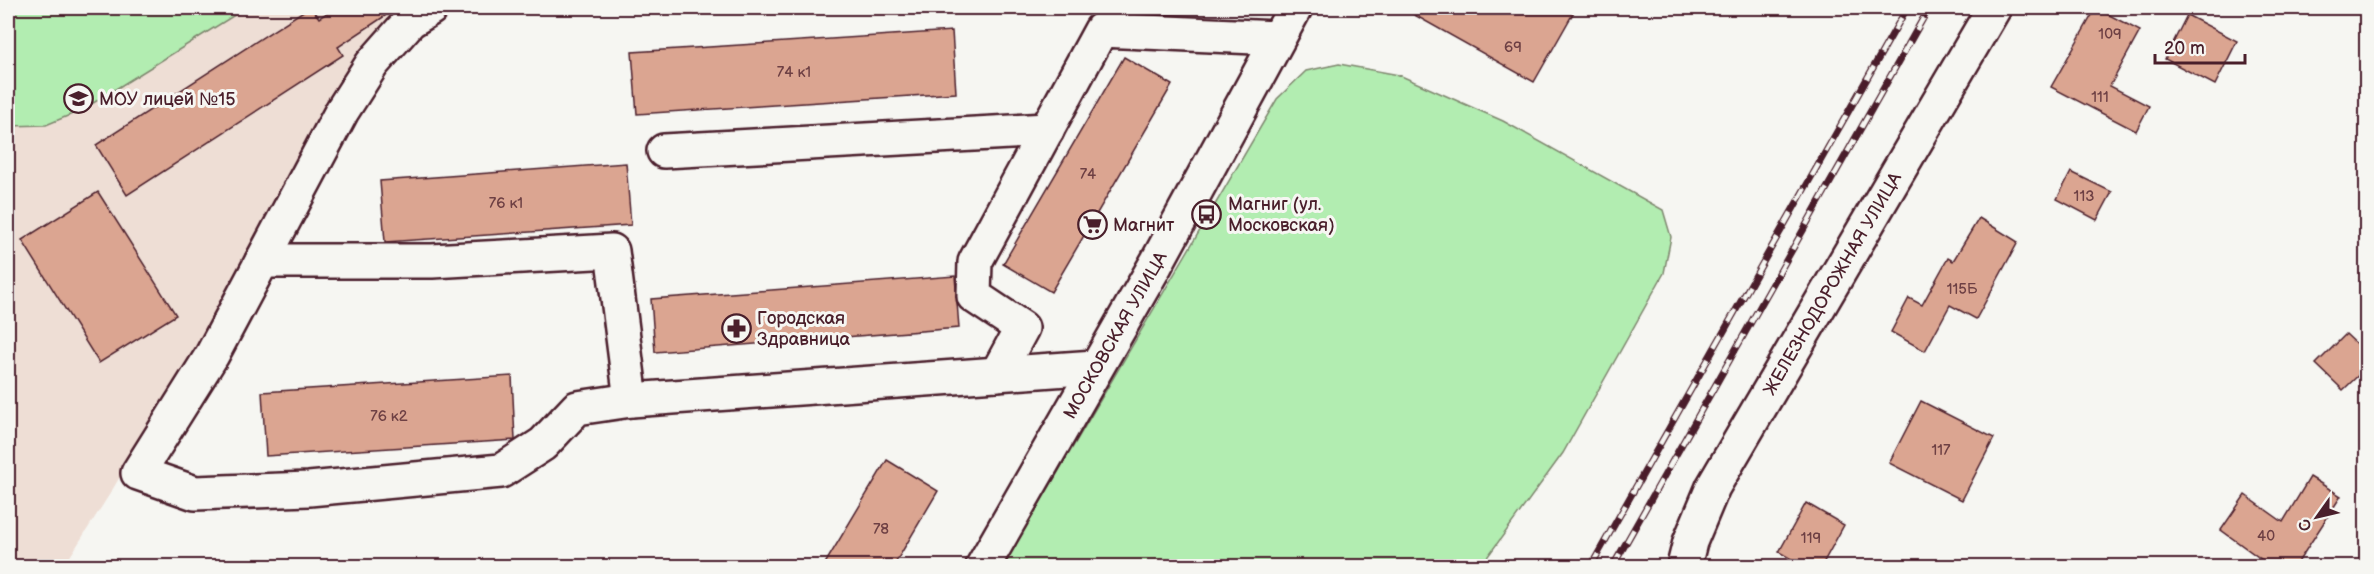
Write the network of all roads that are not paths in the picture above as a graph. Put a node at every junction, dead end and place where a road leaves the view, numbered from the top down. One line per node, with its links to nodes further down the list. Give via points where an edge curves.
1 (431, 8): 7 (street, via 410,21 372,64 342,111)
2 (1294, 8): 4 (street, МОСКОВСКАЯ УЛИЦА)
3 (1994, 8): 12 (street, ЖЕЛЕЗНОДОРОЖНАЯ УЛИЦА, via 1713,487)
4 (1277, 38): 5 (street, via 1101,30); 8 (street, МОСКОВСКАЯ УЛИЦА, via 1156,264)
5 (1047, 130): 6 (street); 9 (street, via 975,262 974,296 1022,328)
6 (664, 151)
7 (262, 261): 10 (street, via 432,261 612,251); 10 (street, via 213,355 138,474 195,493 309,489 501,471 543,444 577,408)
8 (1095, 367): 9 (street); 11 (street, МОСКОВСКАЯ УЛИЦА)
9 (997, 374): 10 (street)
10 (631, 400)
11 (983, 567)
12 (1684, 567)

